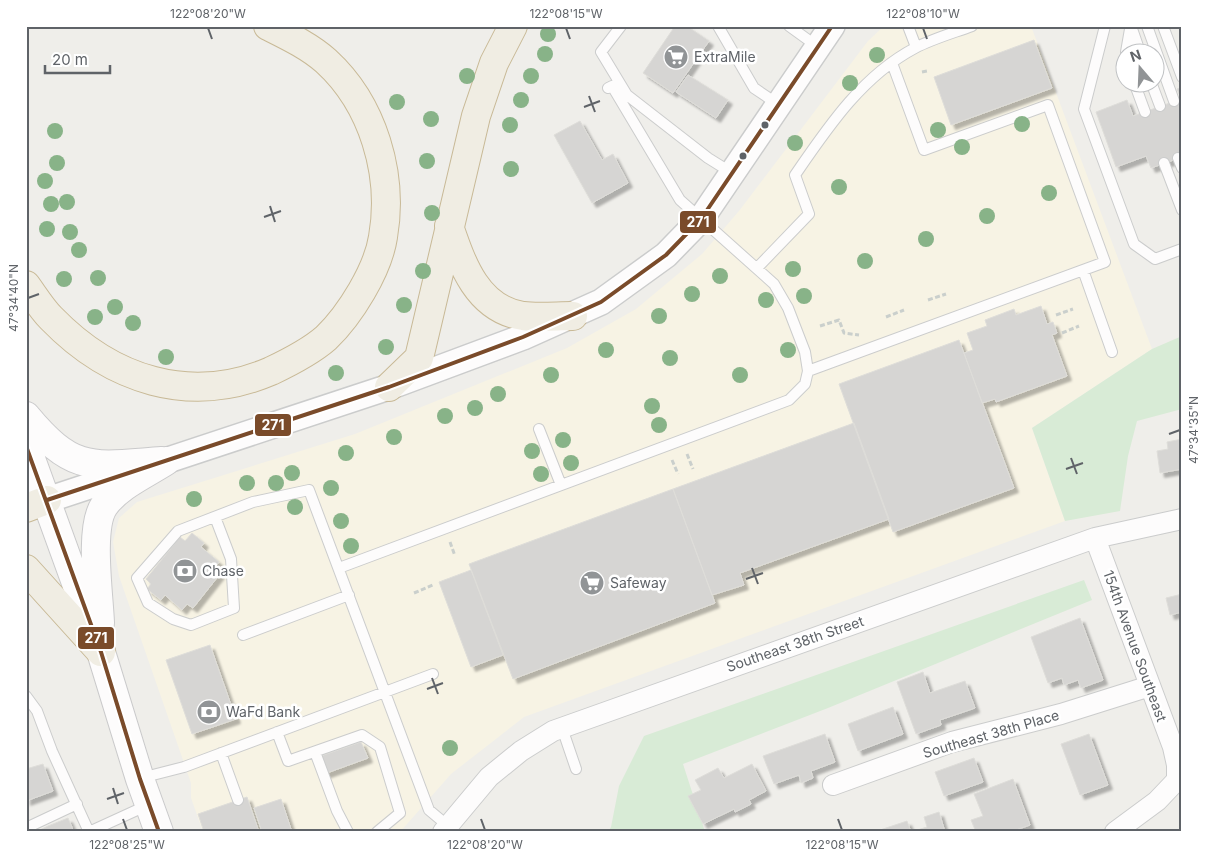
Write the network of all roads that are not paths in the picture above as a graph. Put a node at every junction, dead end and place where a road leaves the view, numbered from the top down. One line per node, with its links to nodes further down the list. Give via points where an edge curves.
1 (268, 26): 34 (highway, via 295,39 325,60 350,87 368,118 380,155 385,188 383,238 371,272 351,308 325,338 292,362 255,378 223,385 181,387 146,380 112,366 84,348 50,318)
2 (513, 26): 30 (highway, via 494,63 476,116)
3 (621, 26): 27 (lane, via 601,52 627,95)
4 (718, 26): 23 (lane, via 754,88)
5 (789, 26): 15 (lane)
6 (832, 26): 15 (street)
7 (908, 26): 16 (lane)
8 (972, 26): 16 (lane)
9 (1106, 26): 31 (lane, via 1084,109 1134,244 1155,259)
10 (1131, 26): 13 (lane); 14 (lane)
11 (1147, 26): 22 (lane)
12 (1163, 26): 18 (lane)
13 (1128, 42)
14 (1137, 42)
15 (818, 47): 23 (street)
16 (916, 48): 17 (lane)
17 (892, 62): 32 (lane, via 840,110 795,175 809,214); 33 (lane, via 924,150 1048,105 1105,262)
18 (1182, 77)
19 (608, 88): 29 (lane, via 612,86 680,200)
20 (1138, 92): 25 (lane)
21 (1155, 92): 24 (lane)
22 (1174, 101)
23 (780, 105): 27 (street)
24 (1160, 106)
25 (1145, 112)
26 (1164, 163): 28 (lane)
27 (733, 174): 29 (street)
28 (1182, 210)
29 (701, 219): 32 (lane); 35 (street, via 666,255 630,282)
30 (449, 226): 35 (highway, via 469,279 485,298 504,310 523,316); 38 (highway, via 420,358)
31 (1182, 249)
32 (757, 268): 37 (lane, via 774,284 788,308 805,352)
33 (1083, 270): 36 (lane); 37 (lane)
34 (26, 285)
35 (573, 316): 38 (street)
36 (1112, 352)
37 (808, 371): 43 (lane, via 805,384 789,400)
38 (389, 387): 42 (street)
39 (26, 416): 42 (main road, via 62,453 82,462 98,466)
40 (539, 428): 43 (lane)
41 (26, 445): 44 (main road)
42 (166, 461): 44 (street); 52 (main road, via 118,491 104,506 98,520)
43 (561, 485): 48 (lane)
44 (36, 504): 52 (main road)
45 (215, 517): 45 (lane, via 178,531 137,578 148,603 173,619 191,625 234,608 231,560); 48 (lane, via 253,502 309,490)
46 (1182, 519): 47 (street, Southeast 38th Street)
47 (1095, 538): 54 (street, 154th Avenue Southeast); 57 (street, Southeast 38th Street)
48 (339, 568): 50 (lane)
49 (26, 569): 52 (highway)
50 (348, 595): 51 (lane); 55 (lane)
51 (243, 635)
52 (101, 652): 62 (main road)
53 (433, 674): 55 (lane)
54 (1150, 686): 63 (street, 154th Avenue Southeast, via 1173,747); 64 (street, Southeast 38th Place, via 1061,714 952,742)
55 (384, 691): 58 (lane); 69 (lane, via 429,810)
56 (26, 696): 66 (lane, via 37,710)
57 (562, 728): 61 (lane); 69 (street, Southeast 38th Street, via 521,751 489,777)
58 (278, 732): 59 (lane, via 288,761); 60 (lane)
59 (315, 752): 72 (lane); 73 (lane, via 362,735 380,747 400,814)
60 (221, 753): 62 (lane); 65 (lane)
61 (576, 769)
62 (140, 779): 67 (main road)
63 (1179, 780): 74 (street, via 1157,802)
64 (833, 785)
65 (238, 800)
66 (77, 804): 68 (lane); 70 (lane)
67 (149, 804): 70 (lane); 71 (main road)
68 (26, 828)
69 (446, 829)
70 (89, 832)
71 (159, 832)
72 (348, 832)
73 (377, 832)
74 (1115, 832)

